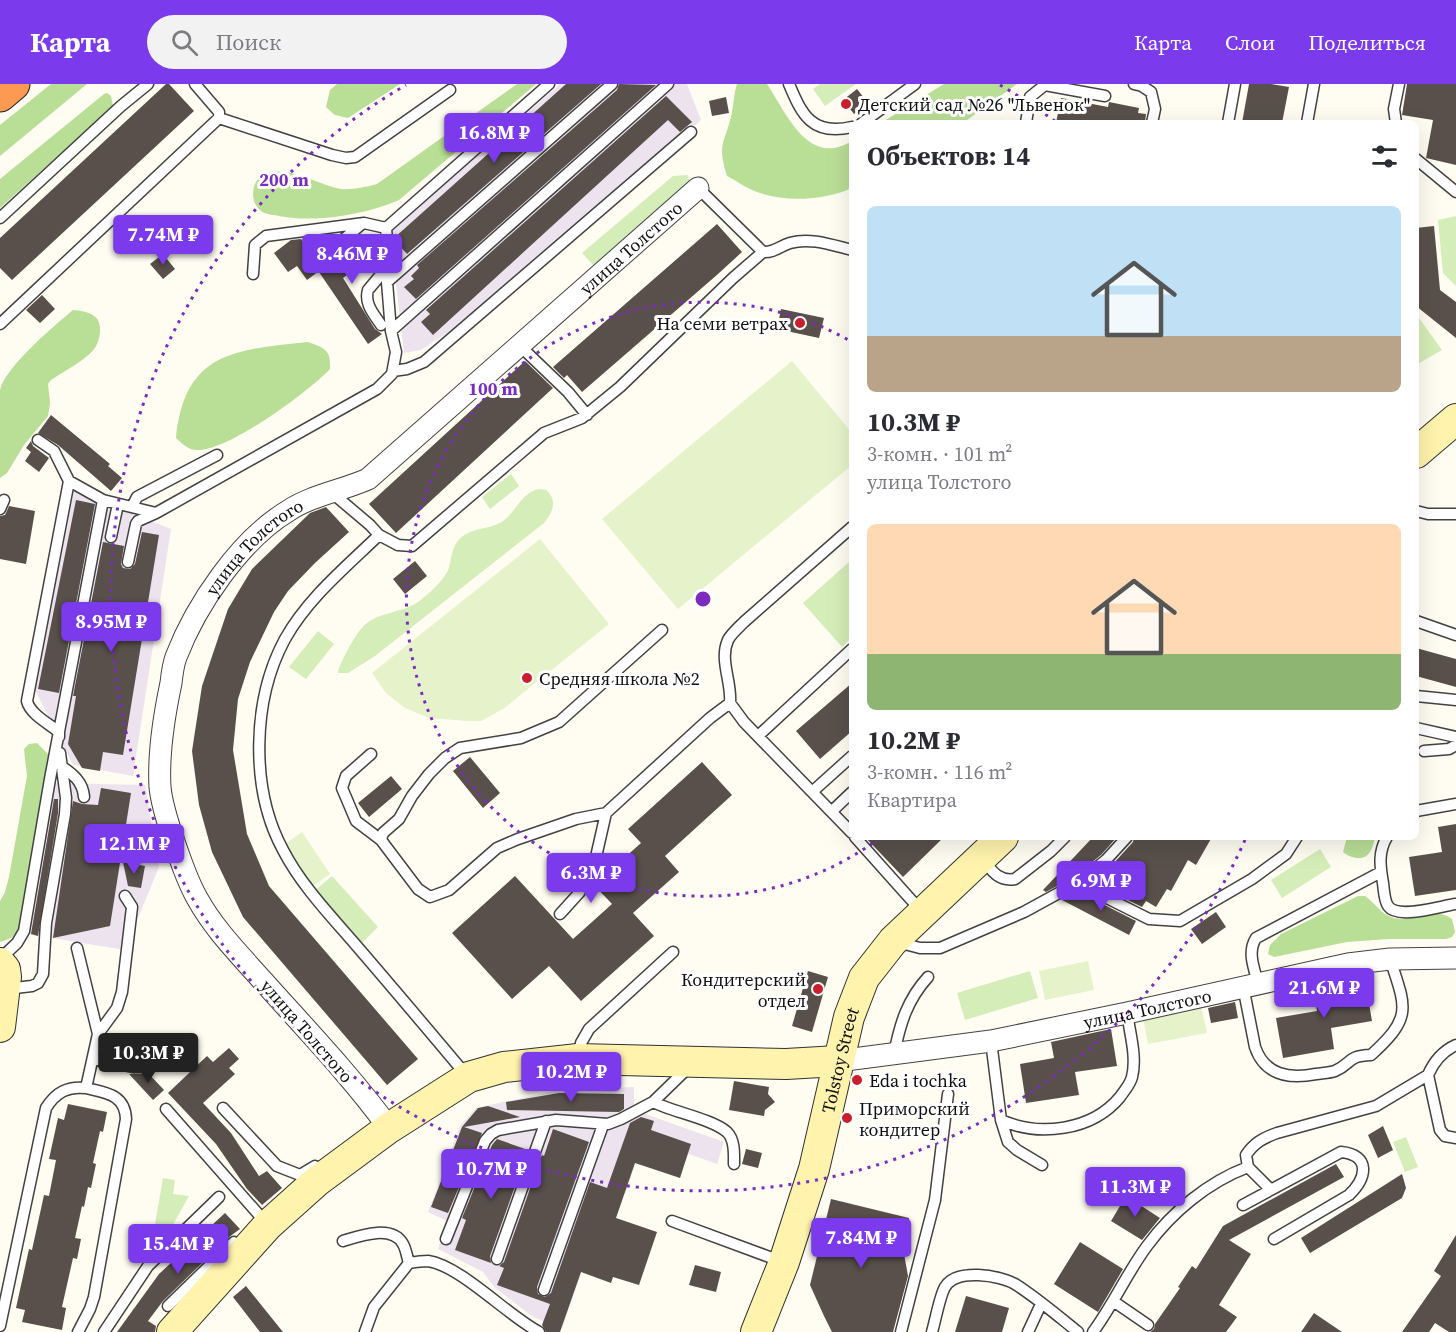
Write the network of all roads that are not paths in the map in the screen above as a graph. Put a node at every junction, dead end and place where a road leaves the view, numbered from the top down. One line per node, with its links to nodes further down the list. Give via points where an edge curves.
1 (13, 84): 15 (highway)
2 (148, 84): 29 (lane)
3 (195, 84): 17 (lane, via 219,112)
4 (549, 84): 31 (lane)
5 (612, 84): 37 (lane)
6 (668, 84): 39 (lane)
7 (789, 84): 24 (lane, via 809,120 827,128)
8 (915, 84): 18 (lane)
9 (1045, 84): 16 (lane); 19 (lane, via 1030,97)
10 (1134, 84): 20 (lane, via 1151,92)
11 (1235, 84): 21 (lane)
12 (1314, 84): 22 (lane)
13 (1399, 84): 23 (lane)
14 (450, 90): 17 (lane, via 355,157 332,155)
15 (0, 95)
16 (1105, 96)
17 (219, 118): 38 (lane)
18 (866, 120)
19 (1026, 120)
20 (1153, 120)
21 (1229, 120)
22 (1308, 120)
23 (1396, 120)
24 (849, 127)
25 (691, 132): 41 (lane, via 424,362)
26 (1419, 161): 28 (lane)
27 (698, 188): 33 (lane); 40 (street, улица Толстого)
28 (1456, 192)
29 (0, 218)
30 (364, 223): 31 (lane); 34 (lane); 36 (lane, via 266,236 255,245)
31 (386, 228): 35 (lane)
32 (849, 249): 33 (lane, via 804,240)
33 (763, 252): 42 (lane)
34 (326, 254)
35 (389, 265): 37 (lane); 39 (lane, via 367,295 368,304)
36 (254, 274)
37 (387, 282): 39 (lane)
38 (0, 324)
39 (386, 328): 41 (lane, via 396,352)
40 (519, 345): 42 (lane); 48 (street, улица Толстого, via 368,479)
41 (393, 371): 53 (lane, via 377,389)
42 (587, 415): 56 (lane, via 544,433 412,546 398,545)
43 (1456, 419): 45 (main road)
44 (38, 440): 47 (lane, via 54,451)
45 (1419, 450)
46 (217, 455): 51 (lane, via 137,497)
47 (69, 481): 49 (lane); 67 (lane, via 27,701 32,712)
48 (331, 492): 56 (lane); 128 (street, улица Толстого, via 287,511 261,533 233,561 196,614 176,658 166,705 160,789 185,870 211,920)
49 (103, 500): 50 (lane); 67 (lane)
50 (118, 504): 51 (lane); 57 (lane)
51 (132, 507): 53 (lane)
52 (1419, 512): 54 (lane)
53 (156, 513): 58 (lane, via 138,521)
54 (1456, 514)
55 (849, 529): 65 (lane, via 728,640 725,660)
56 (379, 535): 119 (lane, via 306,608 279,652 261,720 263,796 279,843 298,875)
57 (111, 537)
58 (128, 562)
59 (1419, 622): 61 (lane)
60 (662, 630): 83 (lane, via 559,722 521,738 460,748 445,758 423,781)
61 (1456, 635)
62 (849, 652): 68 (lane)
63 (1419, 696): 64 (lane)
64 (1456, 700)
65 (730, 703): 68 (lane); 81 (lane)
66 (1419, 729): 69 (lane)
67 (59, 732): 74 (lane); 102 (lane, via 24,930)
68 (758, 736): 75 (lane)
69 (1456, 737)
70 (1456, 746): 71 (lane)
71 (1424, 751)
72 (371, 754): 83 (lane, via 346,776 342,788 356,821)
73 (849, 759): 75 (lane)
74 (61, 766): 77 (lane, via 77,778); 102 (lane, via 65,814 46,923 43,974 32,986)
75 (812, 792): 80 (lane)
76 (849, 795): 80 (lane)
77 (84, 797)
78 (1456, 804): 79 (lane)
79 (1419, 810)
80 (832, 811): 82 (lane)
81 (606, 813): 83 (lane, via 576,819 497,848 449,890 430,897 418,889); 96 (lane, via 593,870)
82 (849, 830)
83 (381, 840)
84 (858, 840): 95 (lane)
85 (1000, 840): 90 (main road, Tolstoy Street)
86 (1062, 840): 90 (lane, via 1015,879 998,878)
87 (1124, 840): 92 (lane)
88 (1296, 840): 92 (lane, via 1286,854 1252,879 1180,921 1149,919)
89 (1385, 840): 91 (lane)
90 (980, 858): 95 (main road, Tolstoy Street)
91 (1381, 872): 94 (lane, via 1387,904 1394,911 1405,913); 104 (lane, via 1256,938)
92 (1077, 884): 97 (lane, via 940,948 920,948)
93 (125, 896): 107 (lane, via 132,908 122,992 117,1008)
94 (1456, 904)
95 (922, 912): 97 (main road, Tolstoy Street)
96 (560, 914)
97 (893, 940): 114 (main road, Tolstoy Street, via 864,978)
98 (77, 948): 107 (lane)
99 (673, 952): 112 (lane, via 589,1029)
100 (1456, 958): 101 (street, улица Толстого)
101 (1390, 959): 104 (street, улица Толстого); 104 (lane, via 1403,999 1400,1025 1371,1055 1356,1055 1335,1071 1288,1077 1265,1065 1255,1047)
102 (2, 970): 106 (main road)
103 (928, 977): 110 (lane, via 901,1020)
104 (1250, 984): 105 (street, улица Толстого)
105 (1127, 1013): 108 (street, улица Толстого); 125 (lane, via 1134,1064 1131,1081 1111,1108 1090,1122 1046,1130 1025,1129)
106 (0, 1027)
107 (98, 1034): 111 (lane)
108 (991, 1041): 110 (street, улица Толстого); 125 (lane)
109 (1456, 1045): 117 (lane, via 1436,1060)
110 (894, 1054): 114 (street, улица Толстого)
111 (93, 1059): 116 (lane); 120 (lane)
112 (578, 1059): 113 (main road); 119 (main road, via 504,1067)
113 (696, 1060): 114 (main road, via 786,1064); 122 (lane)
114 (838, 1061): 142 (main road, Tolstoy Street, via 814,1169)
115 (166, 1064): 116 (lane)
116 (134, 1067): 118 (lane)
117 (1428, 1075): 129 (lane, via 1440,1130 1445,1136); 132 (lane, via 1376,1106 1263,1138 1246,1155)
118 (142, 1076)
119 (469, 1077): 128 (main road)
120 (86, 1088): 149 (lane, via 68,1088 55,1095 46,1108); 150 (lane, via 122,1101 126,1119 94,1298)
121 (948, 1094): 155 (lane, via 935,1200)
122 (653, 1102): 127 (lane); 130 (lane, via 728,1133)
123 (223, 1108): 128 (lane, via 277,1166 300,1175 375,1131)
124 (166, 1109): 137 (lane)
125 (1001, 1120): 131 (lane, via 1008,1142)
126 (546, 1121): 127 (lane); 138 (lane, via 490,1134); 141 (lane)
127 (603, 1125): 144 (lane)
128 (389, 1128): 137 (main road)
129 (1456, 1137)
130 (734, 1164)
131 (1042, 1165)
132 (1248, 1167): 133 (lane); 145 (lane, via 1205,1190 1173,1216 1147,1246)
133 (1271, 1190): 135 (lane); 139 (lane, via 1341,1152 1358,1157 1363,1167 1361,1181 1349,1195)
134 (219, 1197): 151 (lane, via 148,1266)
135 (1243, 1205)
136 (672, 1221): 142 (lane)
137 (253, 1230): 147 (main road)
138 (446, 1239)
139 (1274, 1239)
140 (343, 1241): 143 (lane, via 378,1233 392,1235 403,1243)
141 (497, 1259)
142 (784, 1262): 154 (main road, Tolstoy Street)
143 (409, 1263): 152 (lane, via 375,1307); 153 (lane, via 426,1261 444,1267)
144 (544, 1290)
145 (1113, 1301): 148 (lane); 159 (lane)
146 (1041, 1304): 156 (lane, via 1013,1283 965,1275 945,1287); 157 (lane); 158 (lane)
147 (170, 1319)
148 (1148, 1325)
149 (0, 1326)
150 (78, 1332)
151 (104, 1332)
152 (365, 1332)
153 (539, 1332)
154 (756, 1332)
155 (901, 1332)
156 (932, 1332)
157 (1028, 1332)
158 (1078, 1332)
159 (1093, 1332)

